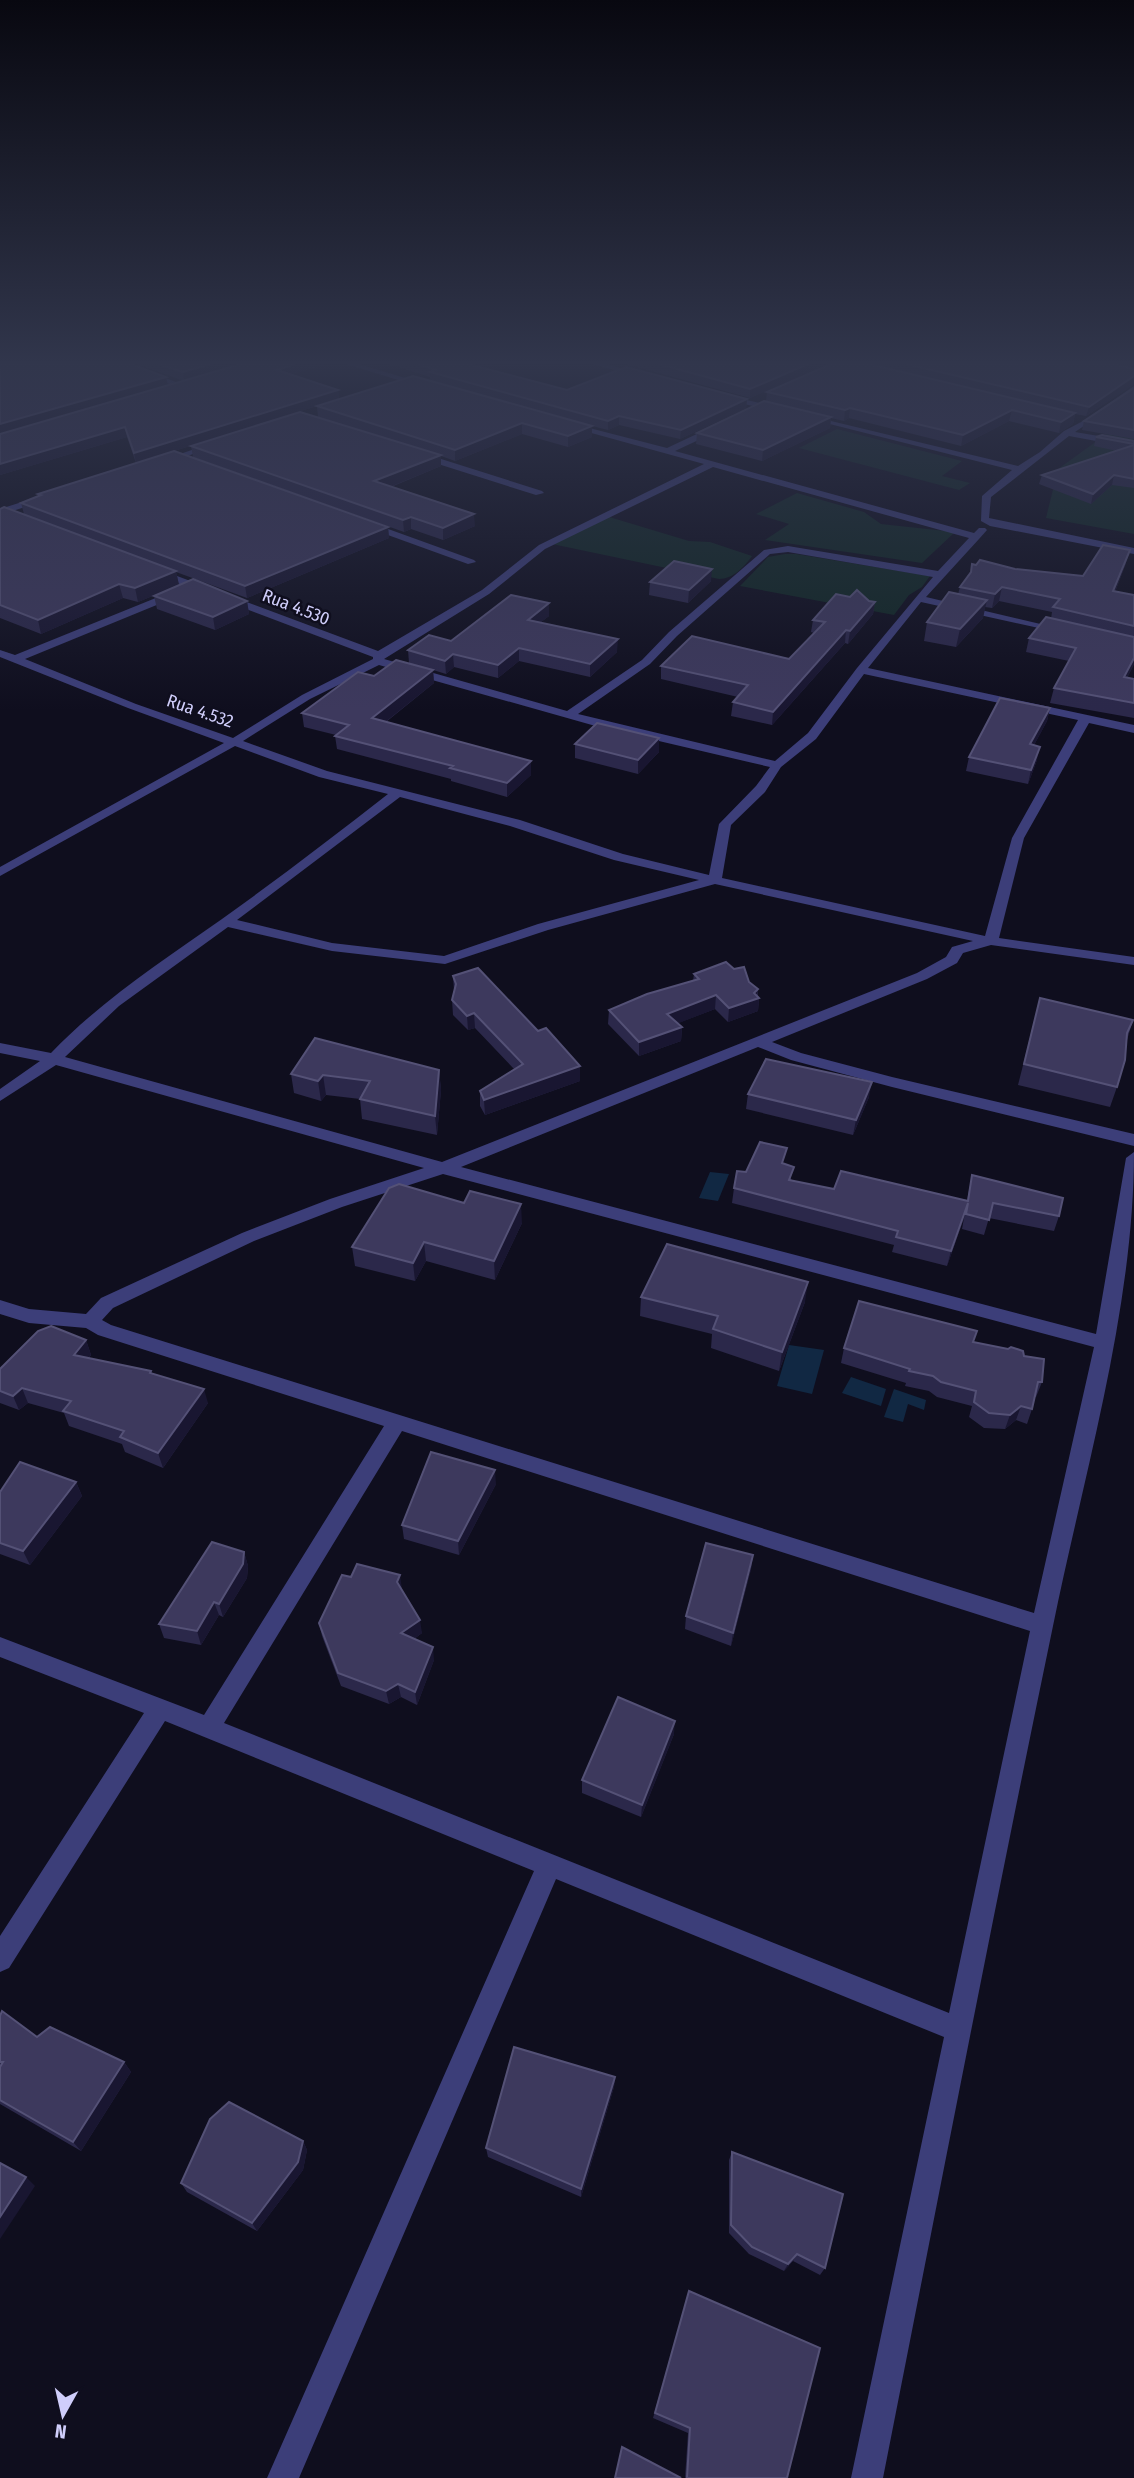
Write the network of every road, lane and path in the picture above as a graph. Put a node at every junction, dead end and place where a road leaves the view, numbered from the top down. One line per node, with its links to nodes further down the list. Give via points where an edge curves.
1 (497, 480): 5 (street)
2 (682, 480): 20 (street, Rua 4.532, via 542,547 482,594)
3 (769, 480): 11 (street)
4 (1006, 480): 10 (street, via 987,496 984,519)
5 (539, 493)
6 (51, 496): 7 (street)
7 (0, 512): 8 (street)
8 (14, 517)
9 (362, 523): 13 (street)
10 (990, 523): 11 (street); 12 (street)
11 (976, 537): 15 (street)
12 (1134, 551)
13 (471, 562)
14 (142, 566): 16 (street, Rua 4.530)
15 (942, 575): 17 (street); 23 (street, via 776,549 646,662)
16 (193, 586): 20 (street, Rua 4.530); 21 (street)
17 (919, 598): 18 (street); 22 (street)
18 (1070, 633)
19 (0, 653): 21 (street, Rua 4.532)
20 (378, 658): 23 (street, Rua 4.530); 26 (street, Rua 4.532)
21 (15, 659): 26 (street, Rua 4.532)
22 (861, 670): 24 (street); 27 (street, via 812,736)
23 (571, 714): 27 (street, Rua 4.530)
24 (1085, 719): 25 (street); 32 (street, via 1018,838)
25 (1134, 729)
26 (234, 742): 28 (street, via 323,774); 29 (street)
27 (777, 765): 30 (street, via 761,789 724,824)
28 (398, 793): 30 (street); 31 (street)
29 (0, 872)
30 (715, 880): 31 (street, via 531,931 446,960 332,947); 32 (street)
31 (226, 922): 36 (street, via 137,985)
32 (991, 941): 33 (street); 34 (street, via 957,950 952,960 922,976)
33 (1134, 961)
34 (761, 1043): 38 (street, via 880,1079); 40 (street)
35 (0, 1048): 36 (street)
36 (54, 1059): 37 (street); 40 (street)
37 (0, 1096)
38 (1134, 1140)
39 (1134, 1158): 43 (street)
40 (443, 1168): 42 (street, via 248,1237 107,1303); 43 (street)
41 (0, 1307): 42 (street, via 29,1316)
42 (90, 1321): 44 (street, via 105,1330)
43 (1104, 1343): 45 (street)
44 (397, 1422): 45 (street); 48 (street)
45 (1042, 1625): 51 (street)
46 (0, 1647): 47 (street)
47 (160, 1708): 48 (street); 50 (street)
48 (209, 1727): 49 (street)
49 (549, 1866): 51 (street); 52 (street)
50 (0, 1959)
51 (959, 2029): 53 (street)
52 (283, 2478)
53 (867, 2478)

